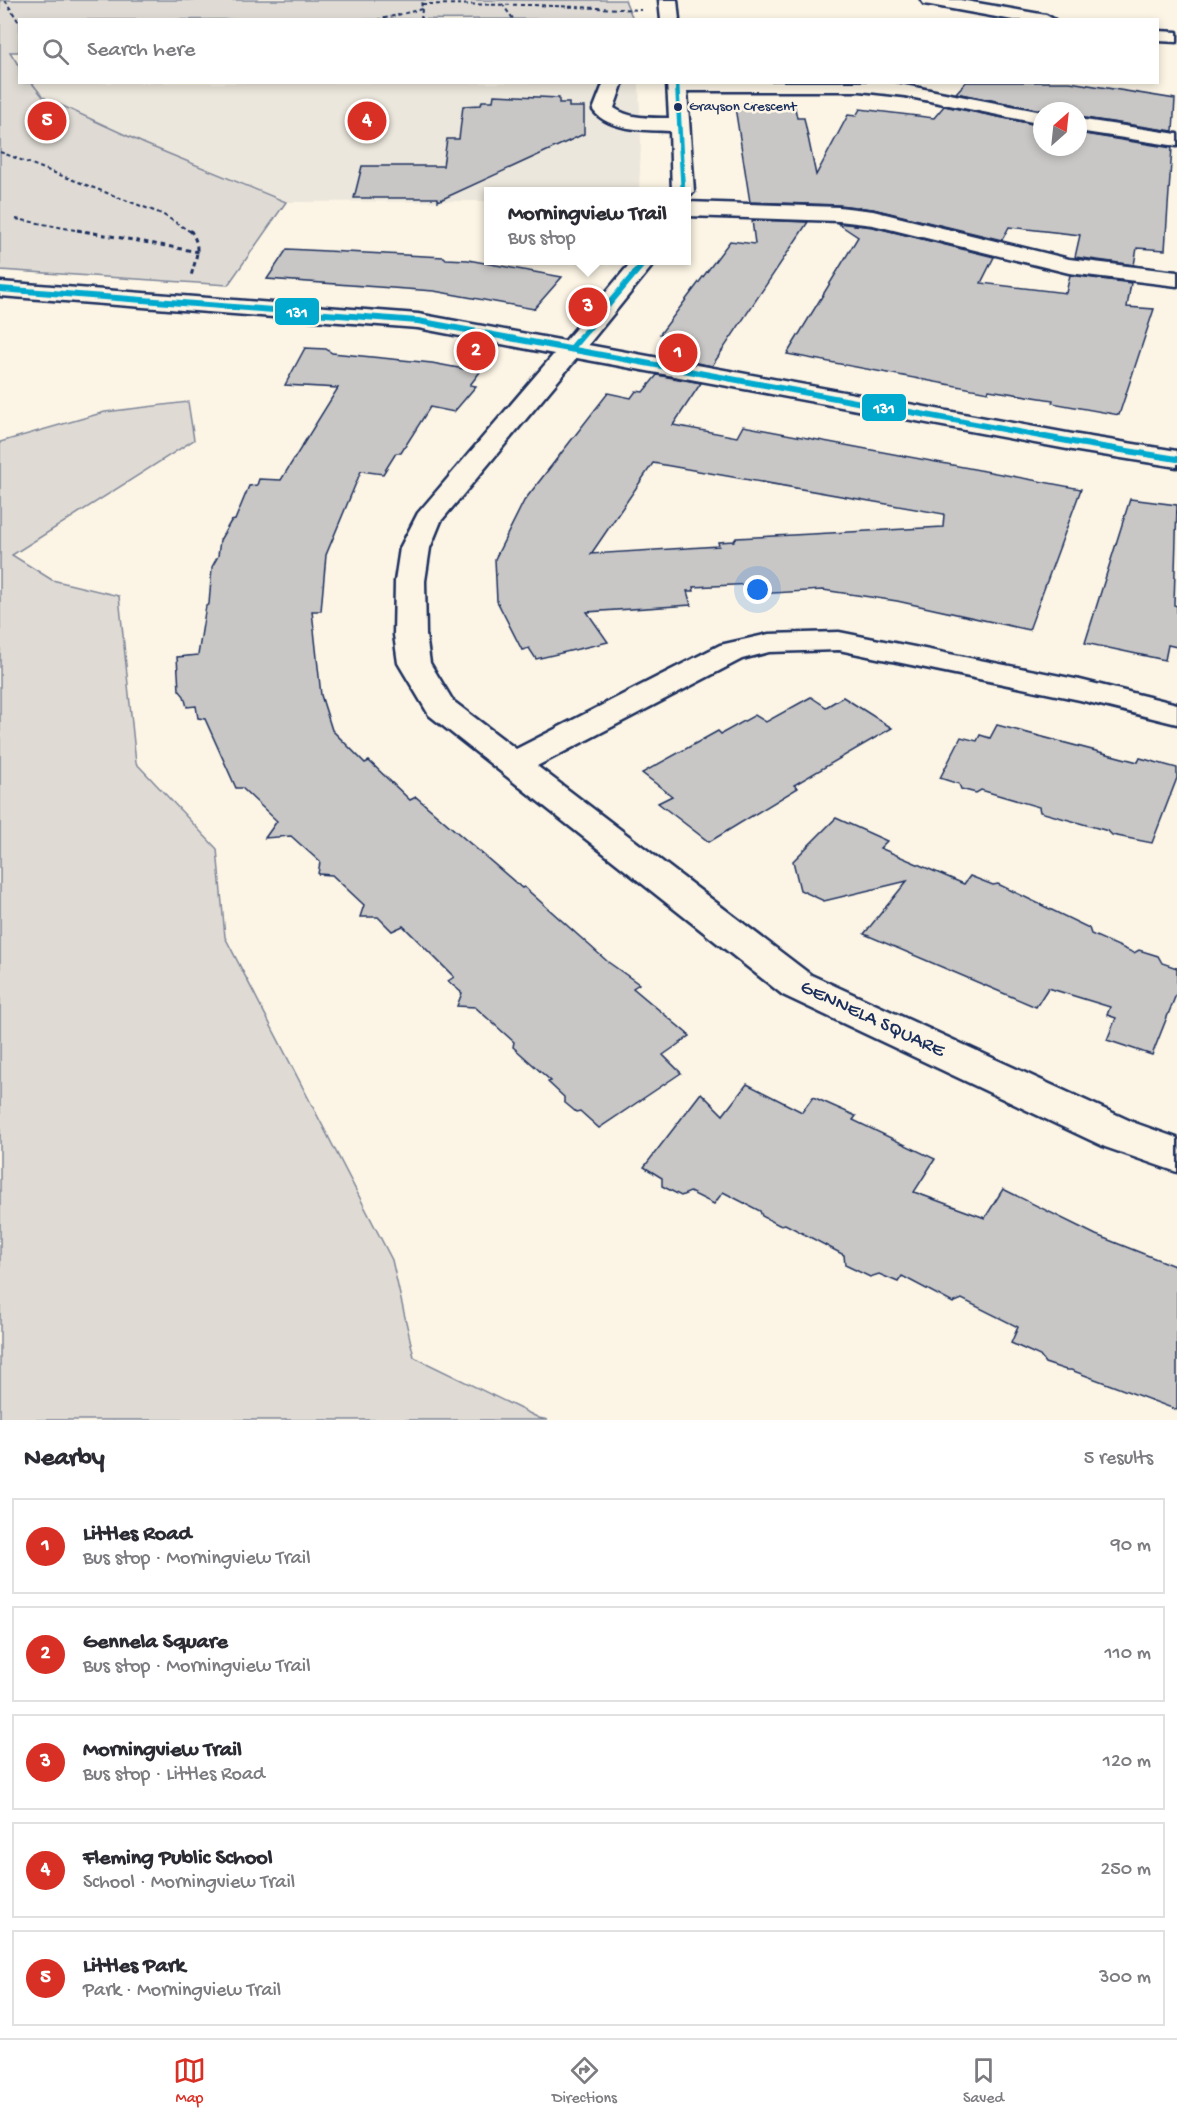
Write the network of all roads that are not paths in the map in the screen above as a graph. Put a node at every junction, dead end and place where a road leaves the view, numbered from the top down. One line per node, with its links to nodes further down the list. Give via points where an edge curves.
1 (930, 0): 2 (street)
2 (1034, 18)
3 (1159, 36): 4 (street)
4 (1177, 37)
5 (613, 84): 8 (street, via 603,110 610,117)
6 (677, 84): 7 (street, via 860,85 905,90); 8 (street)
7 (1033, 116)
8 (678, 125): 11 (street)
9 (1087, 126): 10 (street)
10 (1177, 140)
11 (683, 187)
12 (691, 209): 14 (street, via 873,218 1069,266)
13 (643, 265): 16 (street, GENNELA SQUARE)
14 (1177, 279)
15 (0, 289): 16 (street, via 418,321)
16 (571, 349): 17 (street); 19 (street, GENNELA SQUARE, via 428,519 415,548 410,581 414,663 441,708)
17 (1177, 459)
18 (1177, 714): 19 (street, via 839,641 769,644 731,652)
19 (514, 764): 20 (street, GENNELA SQUARE, via 796,985 1120,1135)
20 (1177, 1155)

